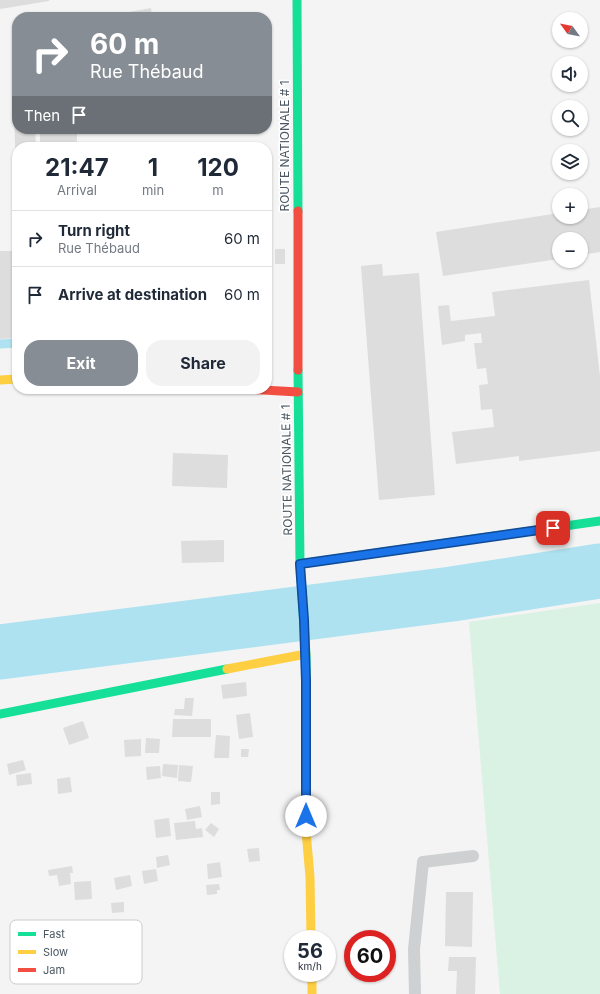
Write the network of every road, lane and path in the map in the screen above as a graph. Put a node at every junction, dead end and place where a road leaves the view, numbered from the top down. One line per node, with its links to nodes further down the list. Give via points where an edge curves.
1 (297, 0): 5 (main road, ROUTE NATIONALE # 1)
2 (12, 379): 3 (main road)
3 (0, 380)
4 (272, 390): 5 (main road)
5 (298, 392): 7 (main road, ROUTE NATIONALE # 1)
6 (600, 521): 7 (main road)
7 (300, 564): 8 (main road, ROUTE NATIONALE # 1)
8 (306, 654): 9 (main road); 11 (main road, ROUTE NATIONALE # 1, via 306,831)
9 (0, 714)
10 (473, 856): 14 (lane, via 423,862 414,949)
11 (311, 930)
12 (312, 982): 13 (main road)
13 (312, 994)
14 (415, 994)

